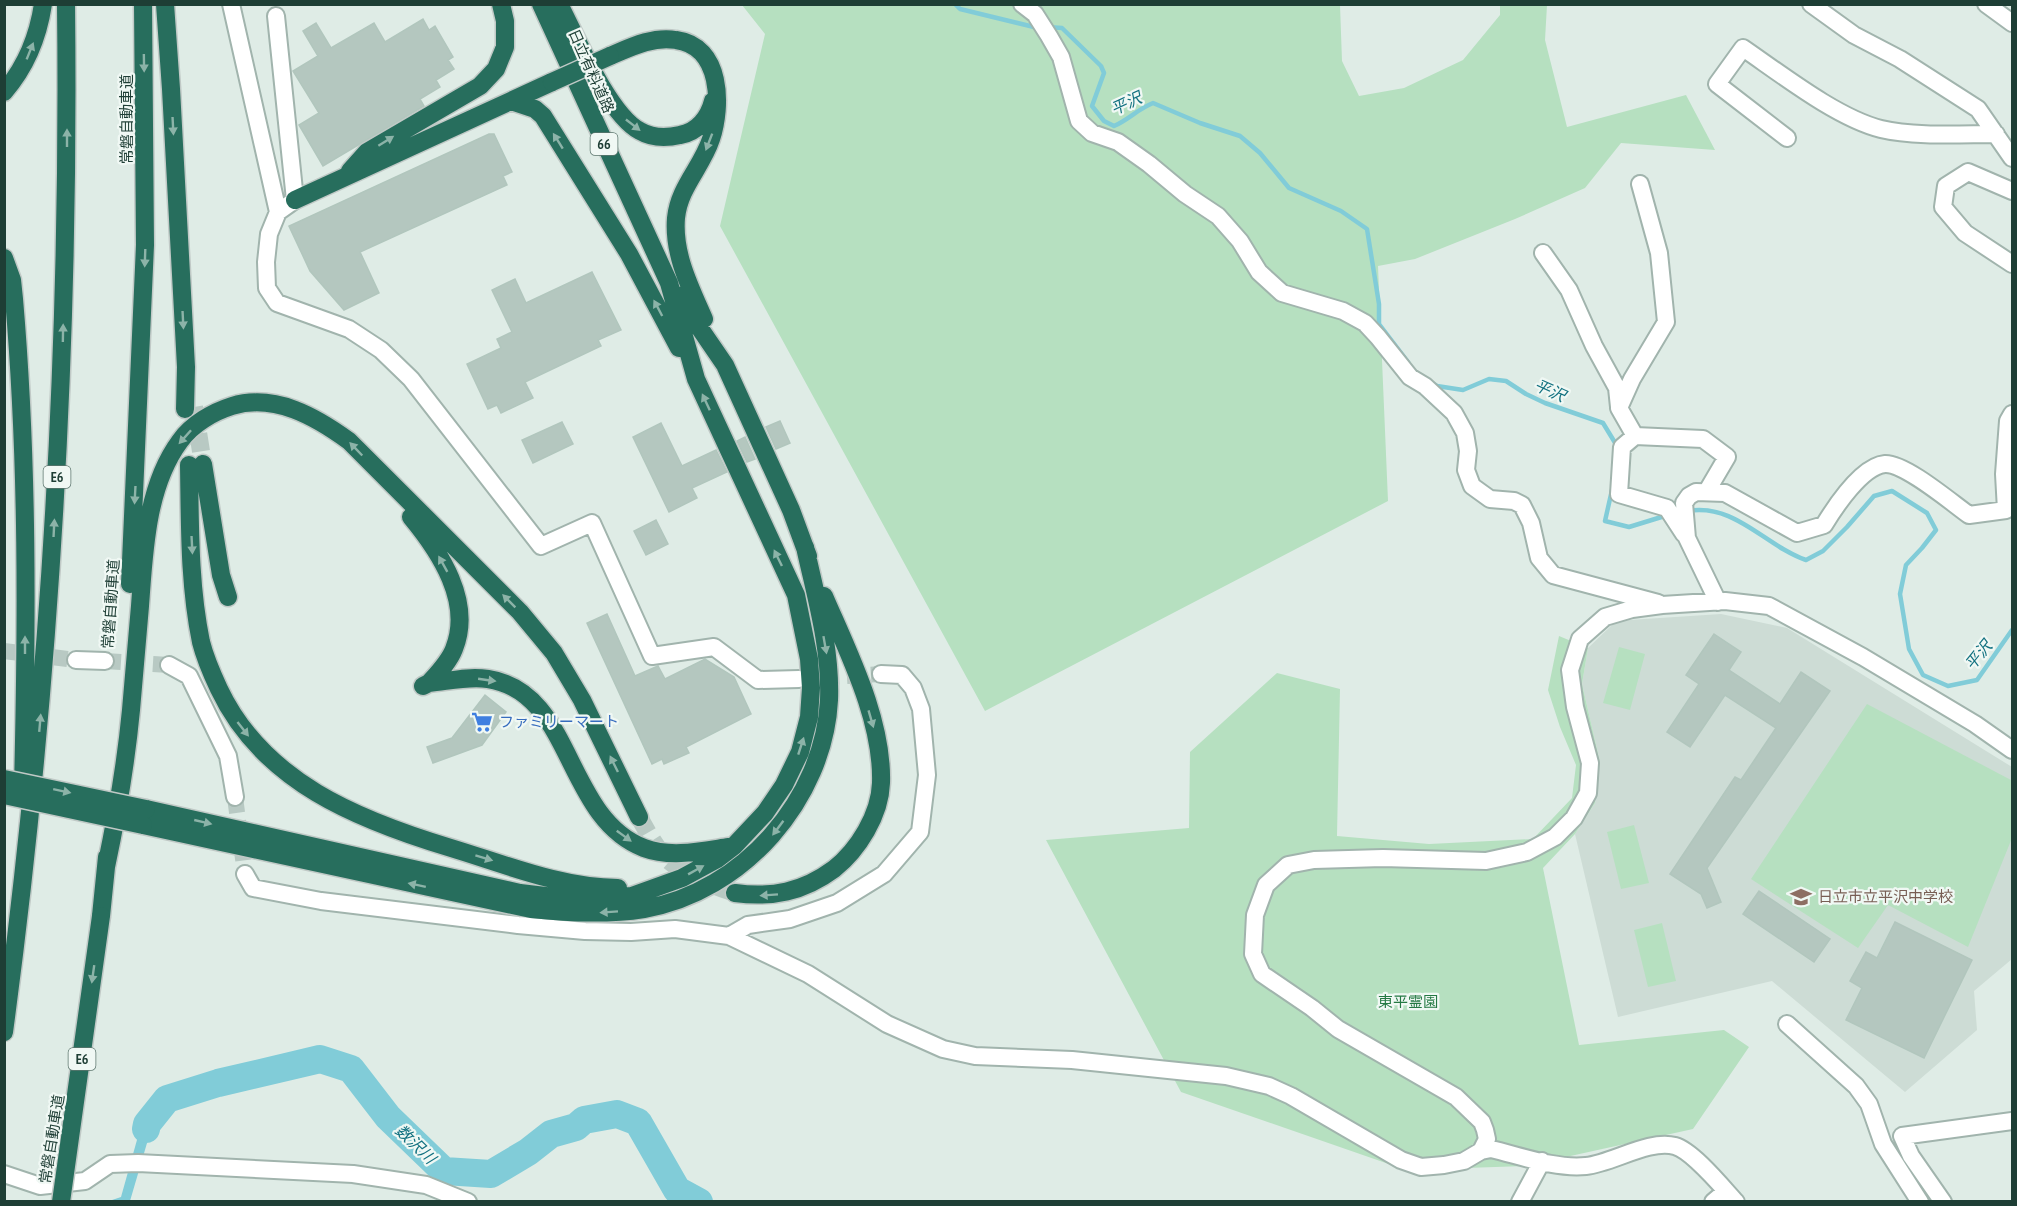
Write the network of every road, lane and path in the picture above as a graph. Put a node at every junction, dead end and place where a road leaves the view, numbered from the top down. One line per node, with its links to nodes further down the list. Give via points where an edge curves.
1 (43, 4): 15 (highway, one-way to 1, via 26,61)
2 (66, 4): 59 (highway, E6, one-way to 2, via 40,720 57,478 67,165)
3 (143, 4): 55 (highway, 常磐自動車道 / E6, one-way to 55, via 145,245 141,381 127,632)
4 (165, 4): 31 (highway, one-way to 31)
5 (231, 4): 24 (street)
6 (501, 4): 20 (highway, one-way to 6, via 367,152 480,86 496,69 505,47)
7 (541, 4): 28 (highway, 日立有料道路 / 66)
8 (559, 4): 14 (highway, one-way to 14, via 611,102 641,132 671,137 692,131 706,118)
9 (1022, 4): 42 (street, via 1035,14 1060,57 1079,121 1092,133 1118,142 1218,216 1259,272 1282,293 1343,311 1365,323 1410,377 1454,413 1465,433 1472,486 1490,499 1522,505 1531,523 1539,558 1554,575)
10 (1811, 4): 17 (street, via 1854,35 1978,109)
11 (1986, 4): 13 (street)
12 (276, 16): 23 (street)
13 (2013, 23)
14 (716, 84): 16 (highway, bridge, via 700,51 689,43 649,41); 29 (highway, one-way to 29, via 714,127 682,192 676,225 678,251 690,287)
15 (4, 92)
16 (511, 101): 20 (highway); 30 (highway, one-way to 16, via 629,254 543,116)
17 (1996, 134): 18 (street, via 1882,129 1844,115 1743,48 1718,84); 19 (street)
18 (1787, 138)
19 (2013, 158)
20 (342, 178): 23 (highway)
21 (1640, 184): 32 (street, via 1659,253 1666,322)
22 (2013, 192): 27 (street, via 1968,172 1946,186 1943,207 1965,233)
23 (295, 200): 24 (street)
24 (278, 212): 47 (street, via 269,234 266,261 267,288 277,303 349,330 381,350 411,379 541,546 592,524 652,656 714,647 758,680)
25 (1542, 253): 32 (street, via 1569,290 1617,388)
26 (4, 258): 59 (highway, one-way to 26, via 26,594 16,321 12,280)
27 (2013, 264)
28 (669, 283): 29 (highway); 30 (highway)
29 (725, 365): 39 (highway)
30 (696, 379): 54 (highway, one-way to 30, via 765,813 800,752 809,717 809,659 796,596)
31 (190, 408)
32 (1619, 408): 34 (street)
33 (2013, 414): 37 (street, via 2008,421 2004,474)
34 (1635, 436): 36 (street, via 1703,439 1727,457); 38 (street, via 1622,447 1619,494)
35 (385, 477): 53 (highway, one-way to 35, via 582,700 554,653 520,612); 54 (highway, via 443,562 456,593 459,619 454,650 424,686 464,678 489,679 511,686 529,698 547,717 592,804 607,823 644,848 676,854); 55 (highway, one-way to 55, via 325,423 290,407 237,405 207,417 181,440 160,479 153,503 121,795)
36 (1707, 491): 37 (street, via 1725,493 1797,534 1824,525 1867,471 1886,464 1904,470 1969,515); 38 (street, via 1689,496)
37 (2009, 511)
38 (1678, 512): 41 (street)
39 (805, 547): 52 (highway, one-way to 52, via 828,658 829,700 819,754 798,800 770,839 736,869 695,892 645,909 619,912 531,909); 58 (highway, one-way to 58, via 866,701 881,784 872,819 842,863 792,892 757,896)
40 (228, 597): 57 (highway, one-way to 57, via 196,465 194,593 202,644 232,714 276,765 341,808 398,832 566,881 611,888)
41 (1718, 602): 42 (street); 48 (street, via 1769,606 1863,657)
42 (1662, 605): 64 (street, via 1605,617 1580,639 1570,670 1590,763 1588,793 1574,818 1555,837 1527,852 1486,861 1383,858 1314,860 1288,865 1261,896 1255,915 1253,954 1262,974 1338,1029 1456,1097 1482,1122 1487,1139)
43 (76, 660): 44 (street)
44 (105, 661)
45 (169, 665): 51 (street, via 189,676 228,756)
46 (881, 674): 60 (street, via 902,675 913,688 921,709 927,775 920,832 884,874 837,903 790,919 748,925)
47 (799, 680)
48 (2013, 750)
49 (4, 779): 52 (highway, one-way to 52, bridge)
50 (4, 795): 52 (highway, bridge)
51 (235, 797)
52 (144, 817): 57 (highway, one-way to 57, via 520,893 593,899 632,896)
53 (639, 817)
54 (734, 846): 57 (highway, one-way to 54, via 682,878)
55 (106, 867): 69 (highway, 常磐自動車道 / E6, one-way to 69, bridge)
56 (245, 874): 60 (street, via 253,888 486,922 632,933 675,929)
57 (655, 888)
58 (735, 893)
59 (20, 914): 62 (highway, E6)
60 (729, 936): 64 (street, via 808,974 887,1024 943,1049 975,1056 1072,1060 1226,1076 1269,1086 1401,1160 1421,1167 1464,1161)
61 (1787, 1024): 68 (street, via 1856,1086 1869,1104 1883,1144)
62 (4, 1032)
63 (2013, 1121): 72 (street, via 1902,1136)
64 (1480, 1151): 65 (street, via 1491,1149)
65 (1542, 1161): 67 (street, via 1589,1166 1653,1147 1676,1146 1687,1152); 71 (street)
66 (4, 1174): 70 (street, via 40,1185 85,1181 110,1164 138,1163 353,1174 426,1185)
67 (1725, 1198)
68 (1912, 1198)
69 (61, 1202)
70 (468, 1202)
71 (1520, 1202)
72 (1943, 1202)

